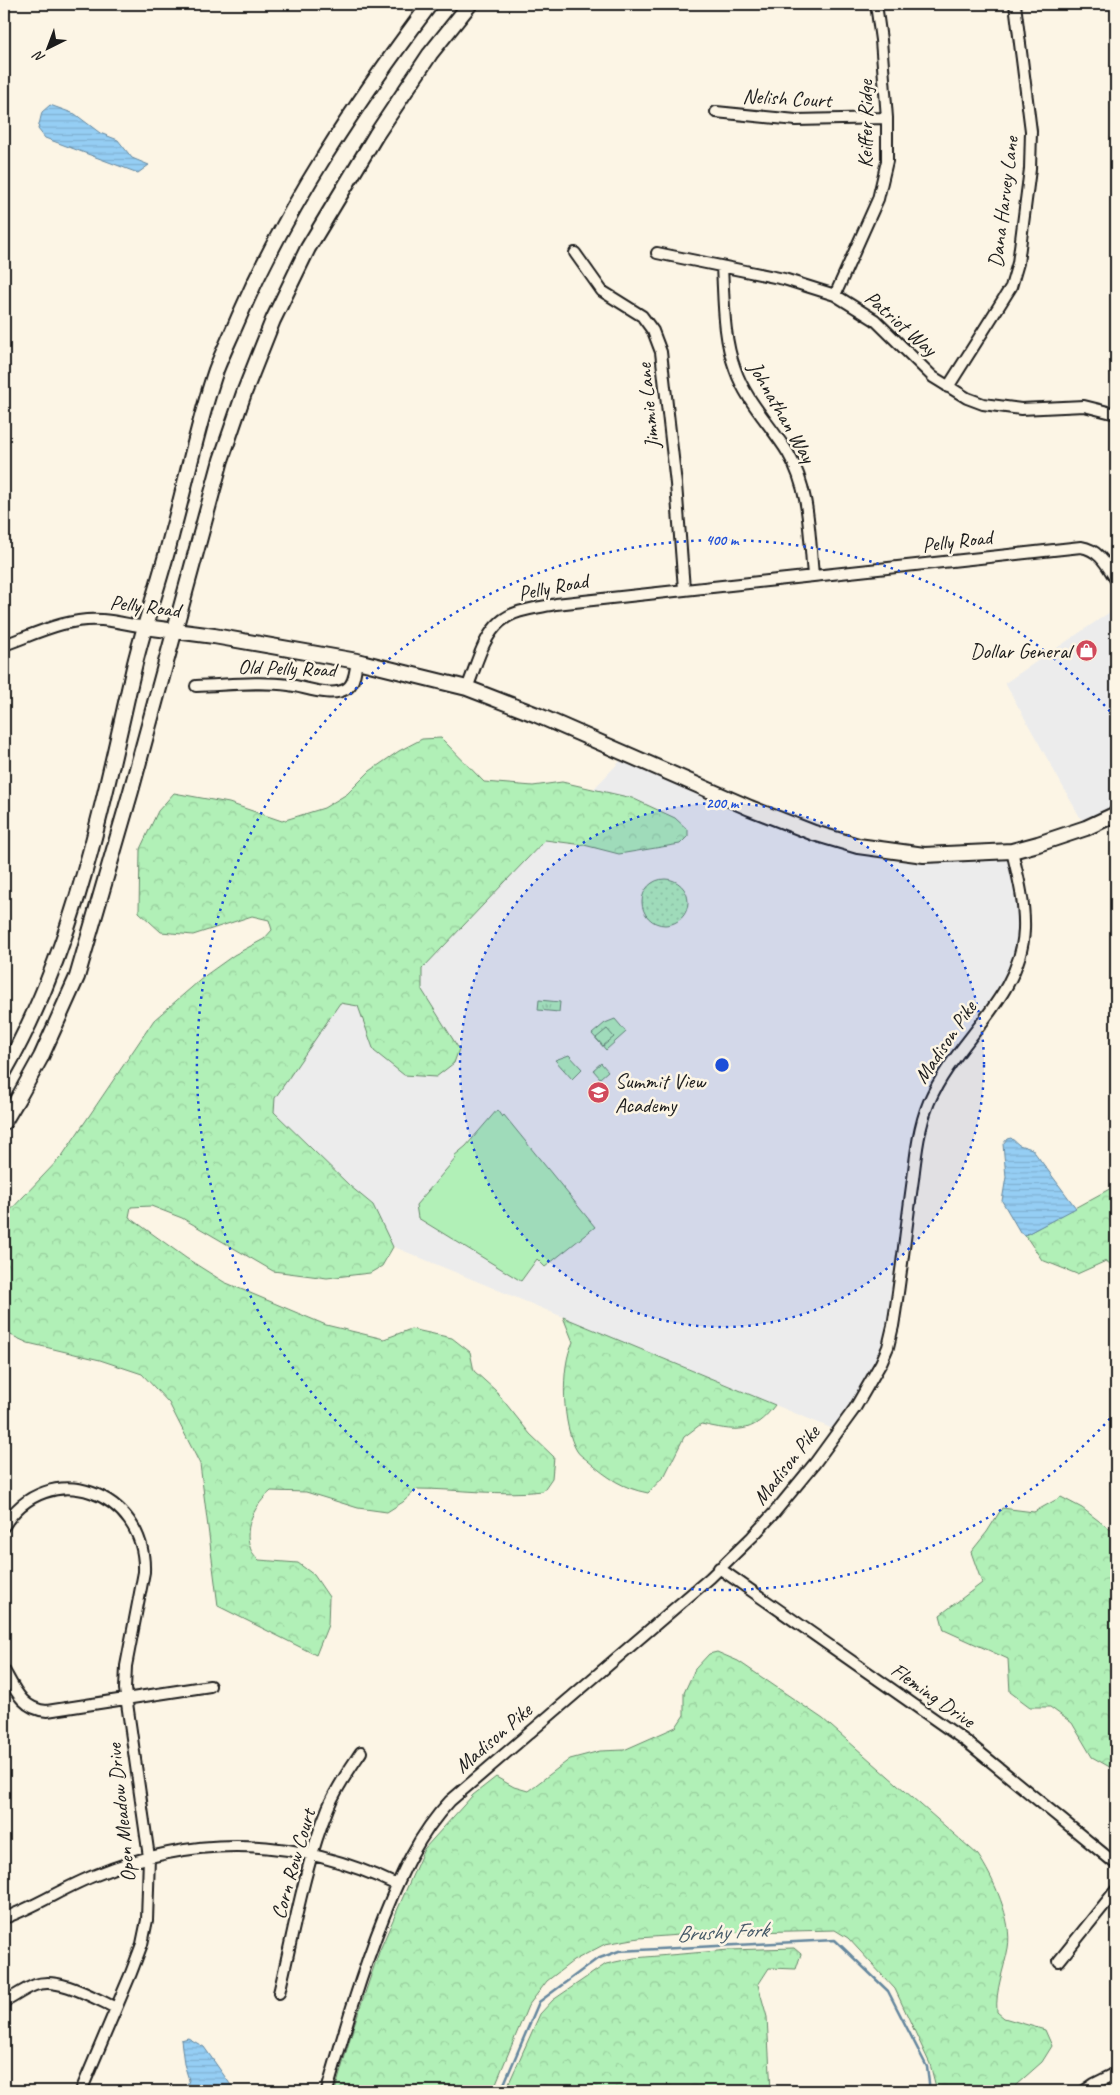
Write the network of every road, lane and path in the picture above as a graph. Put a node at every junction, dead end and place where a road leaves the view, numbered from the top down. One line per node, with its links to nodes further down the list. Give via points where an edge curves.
1 (430, 4): 16 (main road, via 341,130 290,214 253,285 216,370)
2 (470, 4): 17 (main road, via 430,54 376,135 308,248 273,320 222,460)
3 (876, 4): 6 (street, Keiffer Ridge)
4 (1015, 4): 11 (street, Dana Harvey Lane, via 1031,131 1030,169 1018,262 1011,287)
5 (716, 112): 6 (street, Nelish Court, via 796,120)
6 (887, 118): 10 (street, Keiffer Ridge, via 887,161 878,199)
7 (658, 252): 9 (street, Patriot Way)
8 (575, 253): 15 (street, Jimmie Lane, via 602,291 642,316 653,331 661,352)
9 (722, 267): 10 (street, Patriot Way, via 784,279); 13 (street, Johnathan Way, via 729,352 746,393 788,453 802,485)
10 (835, 295): 11 (street, Patriot Way, via 875,320)
11 (948, 388): 12 (street, Patriot Way, via 983,404 1003,408 1084,406)
12 (1116, 414)
13 (812, 575): 14 (street, Pelly Road, via 1081,547 1098,554); 15 (street, Pelly Road)
14 (1116, 580)
15 (684, 589): 21 (street, Pelly Road, via 521,611 500,621 486,641)
16 (145, 627): 17 (main road, Pelly Road); 18 (street, Pelly Road, via 101,620 78,621); 24 (main road, via 80,887 58,956 36,1010)
17 (174, 630): 19 (main road, Pelly Road); 25 (main road, via 77,977 41,1057)
18 (4, 645)
19 (357, 661): 20 (street, Old Pelly Road, via 352,684 345,690 332,692 267,683); 21 (main road, Pelly Road)
20 (196, 686)
21 (467, 688): 23 (main road, via 750,808 837,840 924,855)
22 (1116, 814): 23 (main road, via 1086,828)
23 (1012, 850): 27 (street, Madison Pike, via 1024,928 1018,962 1003,993 949,1064 928,1103 919,1136 902,1270 888,1346 870,1384 815,1462 774,1513)
24 (4, 1072)
25 (4, 1122)
26 (4, 1526): 30 (street, Open Meadow Drive, via 16,1509 27,1501 40,1494 70,1488 95,1493 130,1520 138,1534 145,1561 126,1666)
27 (719, 1568): 34 (street, Fleming Drive, via 967,1742); 35 (street, Madison Pike, via 450,1801 422,1837)
28 (4, 1670): 30 (street, via 24,1702 37,1710)
29 (210, 1686): 30 (street)
30 (126, 1698): 33 (street, Open Meadow Drive)
31 (361, 1752): 32 (street, Corn Row Court, via 331,1802)
32 (312, 1854): 33 (street, via 280,1848 235,1846 197,1848); 35 (street, via 375,1874); 39 (street, Corn Row Court)
33 (149, 1857): 37 (street, via 94,1875); 41 (street, Open Meadow Drive, via 149,1899 144,1936)
34 (1116, 1864)
35 (397, 1885): 44 (street, Madison Pike, via 359,1984)
36 (1116, 1890): 38 (street)
37 (4, 1918)
38 (1059, 1962)
39 (279, 1993)
40 (4, 2002): 41 (street, via 33,1985 49,1982)
41 (116, 2008): 43 (street, Open Meadow Drive)
42 (1116, 2073): 45 (street)
43 (81, 2091)
44 (327, 2091)
45 (1084, 2091)

